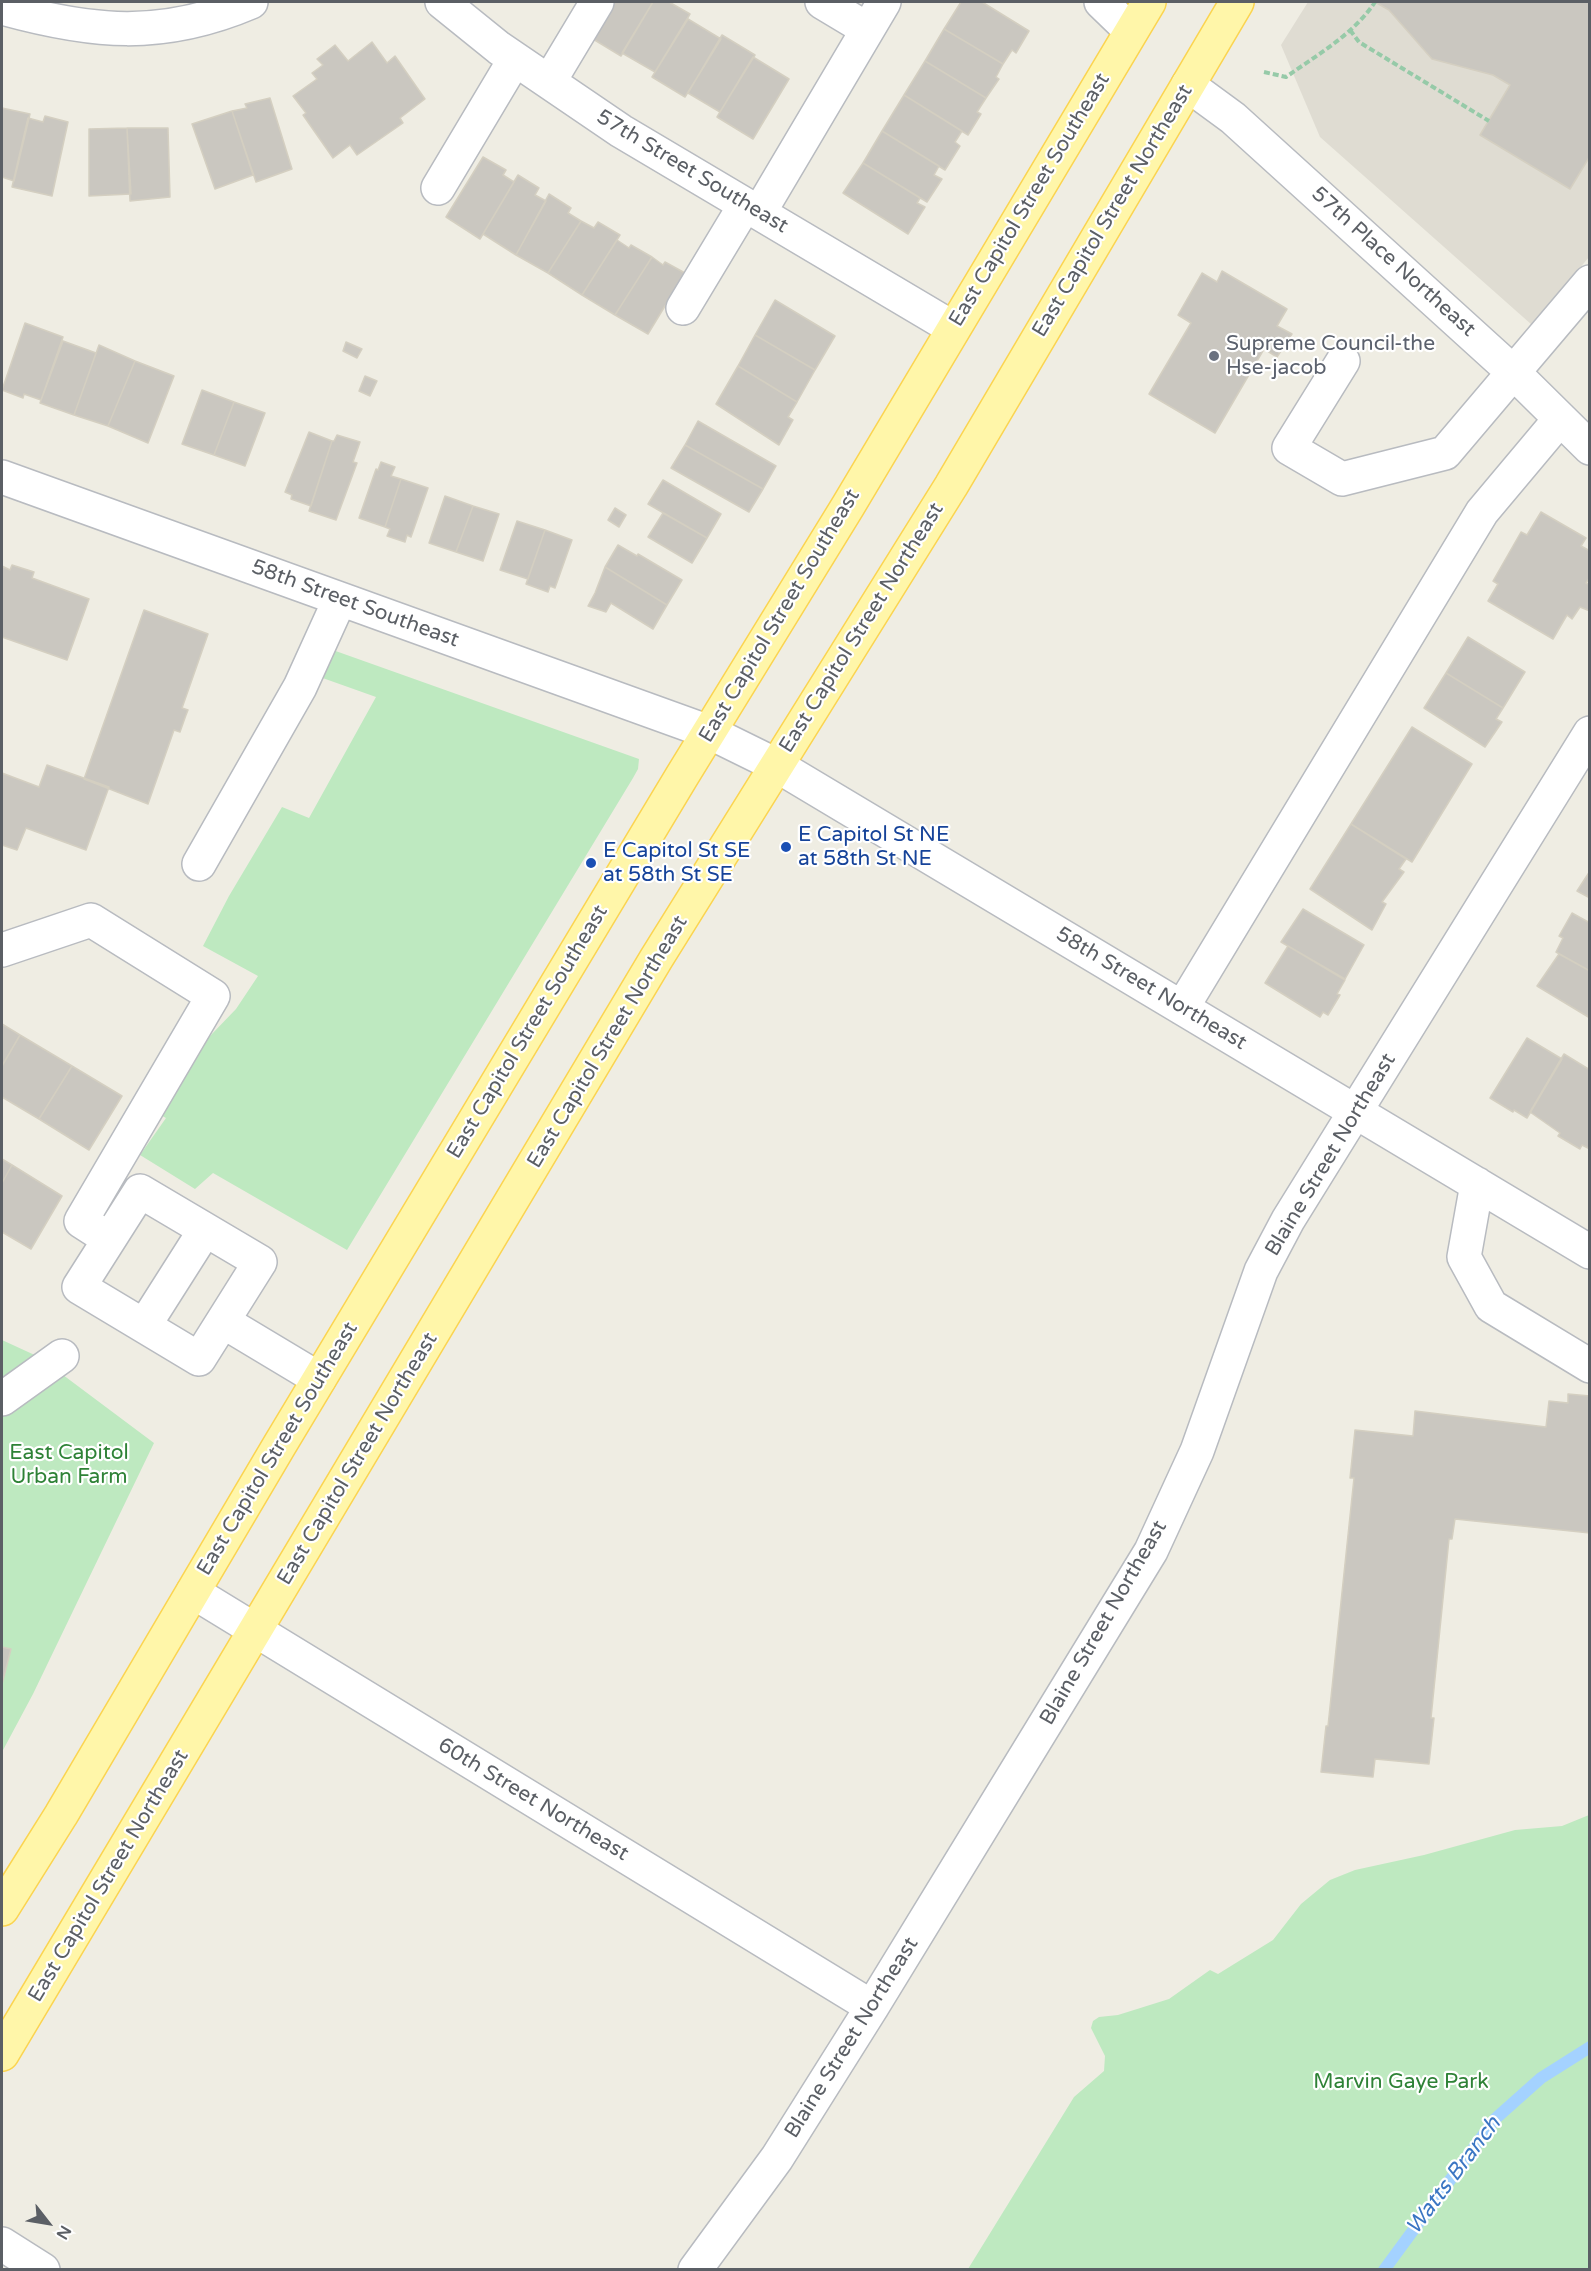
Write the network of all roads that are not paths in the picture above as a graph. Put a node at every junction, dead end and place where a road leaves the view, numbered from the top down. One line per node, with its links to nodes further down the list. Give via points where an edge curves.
1 (251, 2): 8 (street, via 191,23 109,30)
2 (442, 2): 11 (street, 57th Street Southeast)
3 (597, 2): 12 (street)
4 (822, 2): 9 (street)
5 (1101, 2): 10 (street)
6 (1149, 2): 10 (main road, East Capitol Street Southeast)
7 (1237, 2): 13 (main road, East Capitol Street Northeast)
8 (2, 8)
9 (875, 15): 15 (street)
10 (1131, 32): 18 (main road, East Capitol Street Southeast)
11 (515, 59): 12 (street, 57th Street Southeast); 14 (street)
12 (549, 82): 15 (street, 57th Street Southeast, via 621,131)
13 (1188, 85): 20 (street, 57th Place Northeast, via 1233,118); 27 (main road, East Capitol Street Northeast, via 951,486)
14 (438, 188)
15 (752, 209): 17 (street); 18 (street, 57th Street Southeast)
16 (1590, 282): 20 (street)
17 (682, 308)
18 (953, 328): 25 (main road, East Capitol Street Southeast)
19 (1343, 361): 20 (street, via 1289,448 1342,479 1445,453)
20 (1513, 372): 21 (street, 57th Place Northeast)
21 (1560, 419): 22 (street, 57th Place Northeast); 30 (street, via 1482,512)
22 (1590, 448)
23 (2, 477): 24 (street, 58th Street Southeast)
24 (340, 599): 25 (street, 58th Street Southeast); 28 (street, via 300,687)
25 (709, 732): 27 (street, 58th Street Northeast); 40 (main road, East Capitol Street Southeast)
26 (1590, 733): 31 (street, Blaine Street Northeast)
27 (776, 765): 30 (street, 58th Street Northeast); 43 (main road, East Capitol Street Northeast)
28 (199, 864)
29 (2, 950): 34 (street, via 91,920 213,996 81,1221)
30 (1182, 1008): 31 (street, 58th Street Northeast)
31 (1357, 1112): 32 (street, 58th Street Northeast); 45 (street, Blaine Street Northeast, via 1288,1220 1261,1271 1197,1451 1151,1551)
32 (1477, 1184): 35 (street, 58th Street Northeast); 39 (street, via 1464,1257 1491,1306)
33 (205, 1230): 34 (street, via 140,1191); 36 (street, via 260,1262); 37 (street)
34 (109, 1239): 37 (street, via 79,1287)
35 (1590, 1252)
36 (224, 1322): 37 (street, via 199,1359); 40 (street)
37 (144, 1326)
38 (62, 1356): 41 (street)
39 (1590, 1366)
40 (319, 1379): 42 (main road, East Capitol Street Southeast)
41 (2, 1399)
42 (193, 1592): 43 (street, 60th Street Northeast); 44 (main road, East Capitol Street Southeast)
43 (255, 1630): 45 (street, 60th Street Northeast); 46 (main road, East Capitol Street Northeast)
44 (2, 1909)
45 (872, 2007): 49 (street, Blaine Street Northeast, via 777,2158)
46 (2, 2054)
47 (2, 2244): 48 (street)
48 (43, 2270)
49 (695, 2270)

